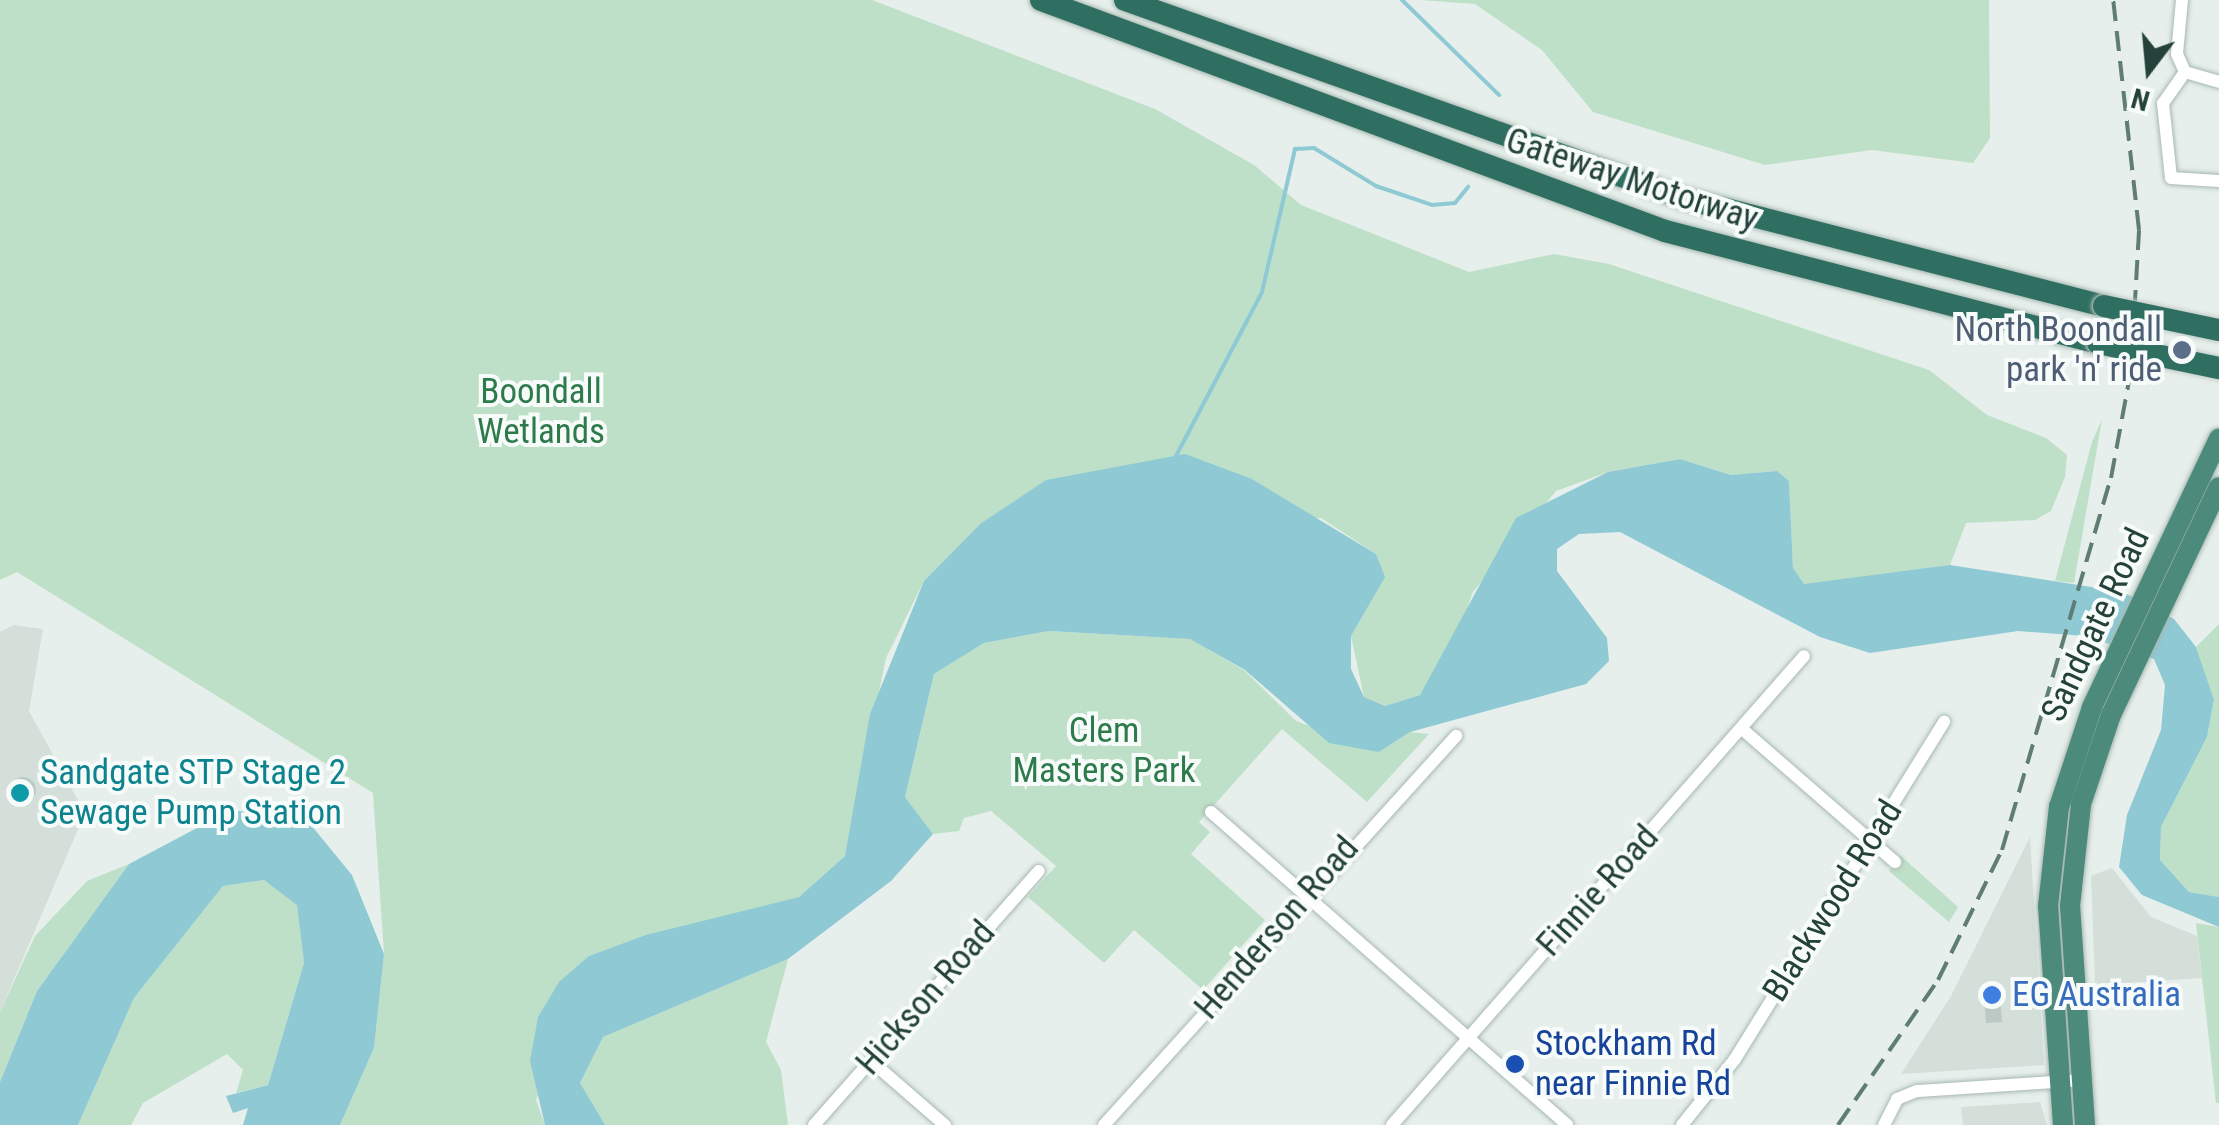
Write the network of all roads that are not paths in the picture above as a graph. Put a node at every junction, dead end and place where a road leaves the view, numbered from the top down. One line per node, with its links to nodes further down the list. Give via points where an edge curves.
1 (1041, 0): 8 (highway, Gateway Motorway, bridge, via 1666,231)
2 (1125, 0): 7 (highway, Gateway Motorway, bridge, via 1683,198)
3 (2182, 0): 4 (street, via 2176,54)
4 (2185, 72): 5 (street); 6 (street, via 2163,103 2170,178)
5 (2219, 82)
6 (2219, 182)
7 (2219, 330)
8 (2219, 368)
9 (2219, 438): 11 (highway, Sandgate Road)
10 (2219, 488): 11 (highway, Sandgate Road)
11 (2160, 586): 23 (highway, Sandgate Road, via 2073,752 2062,849)
12 (1804, 656): 14 (street, Finnie Road)
13 (1944, 722): 17 (street, Blackwood Road)
14 (1742, 729): 17 (street); 21 (street, Finnie Road)
15 (1456, 736): 20 (street, Henderson Road)
16 (1210, 812): 20 (street)
17 (1872, 842): 18 (street); 29 (street, Blackwood Road, via 1736,1059)
18 (1896, 862)
19 (1039, 870): 22 (street, Hickson Road)
20 (1306, 895): 21 (street); 26 (street, Henderson Road)
21 (1468, 1038): 27 (street, Finnie Road); 28 (street)
22 (871, 1061): 24 (street, Hickson Road); 25 (street)
23 (2072, 1081): 30 (street, via 1917,1091 1892,1104); 31 (highway); 32 (highway)
24 (814, 1125)
25 (944, 1125)
26 (1104, 1125)
27 (1392, 1125)
28 (1567, 1125)
29 (1682, 1125)
30 (1884, 1125)
31 (2063, 1125)
32 (2085, 1125)

